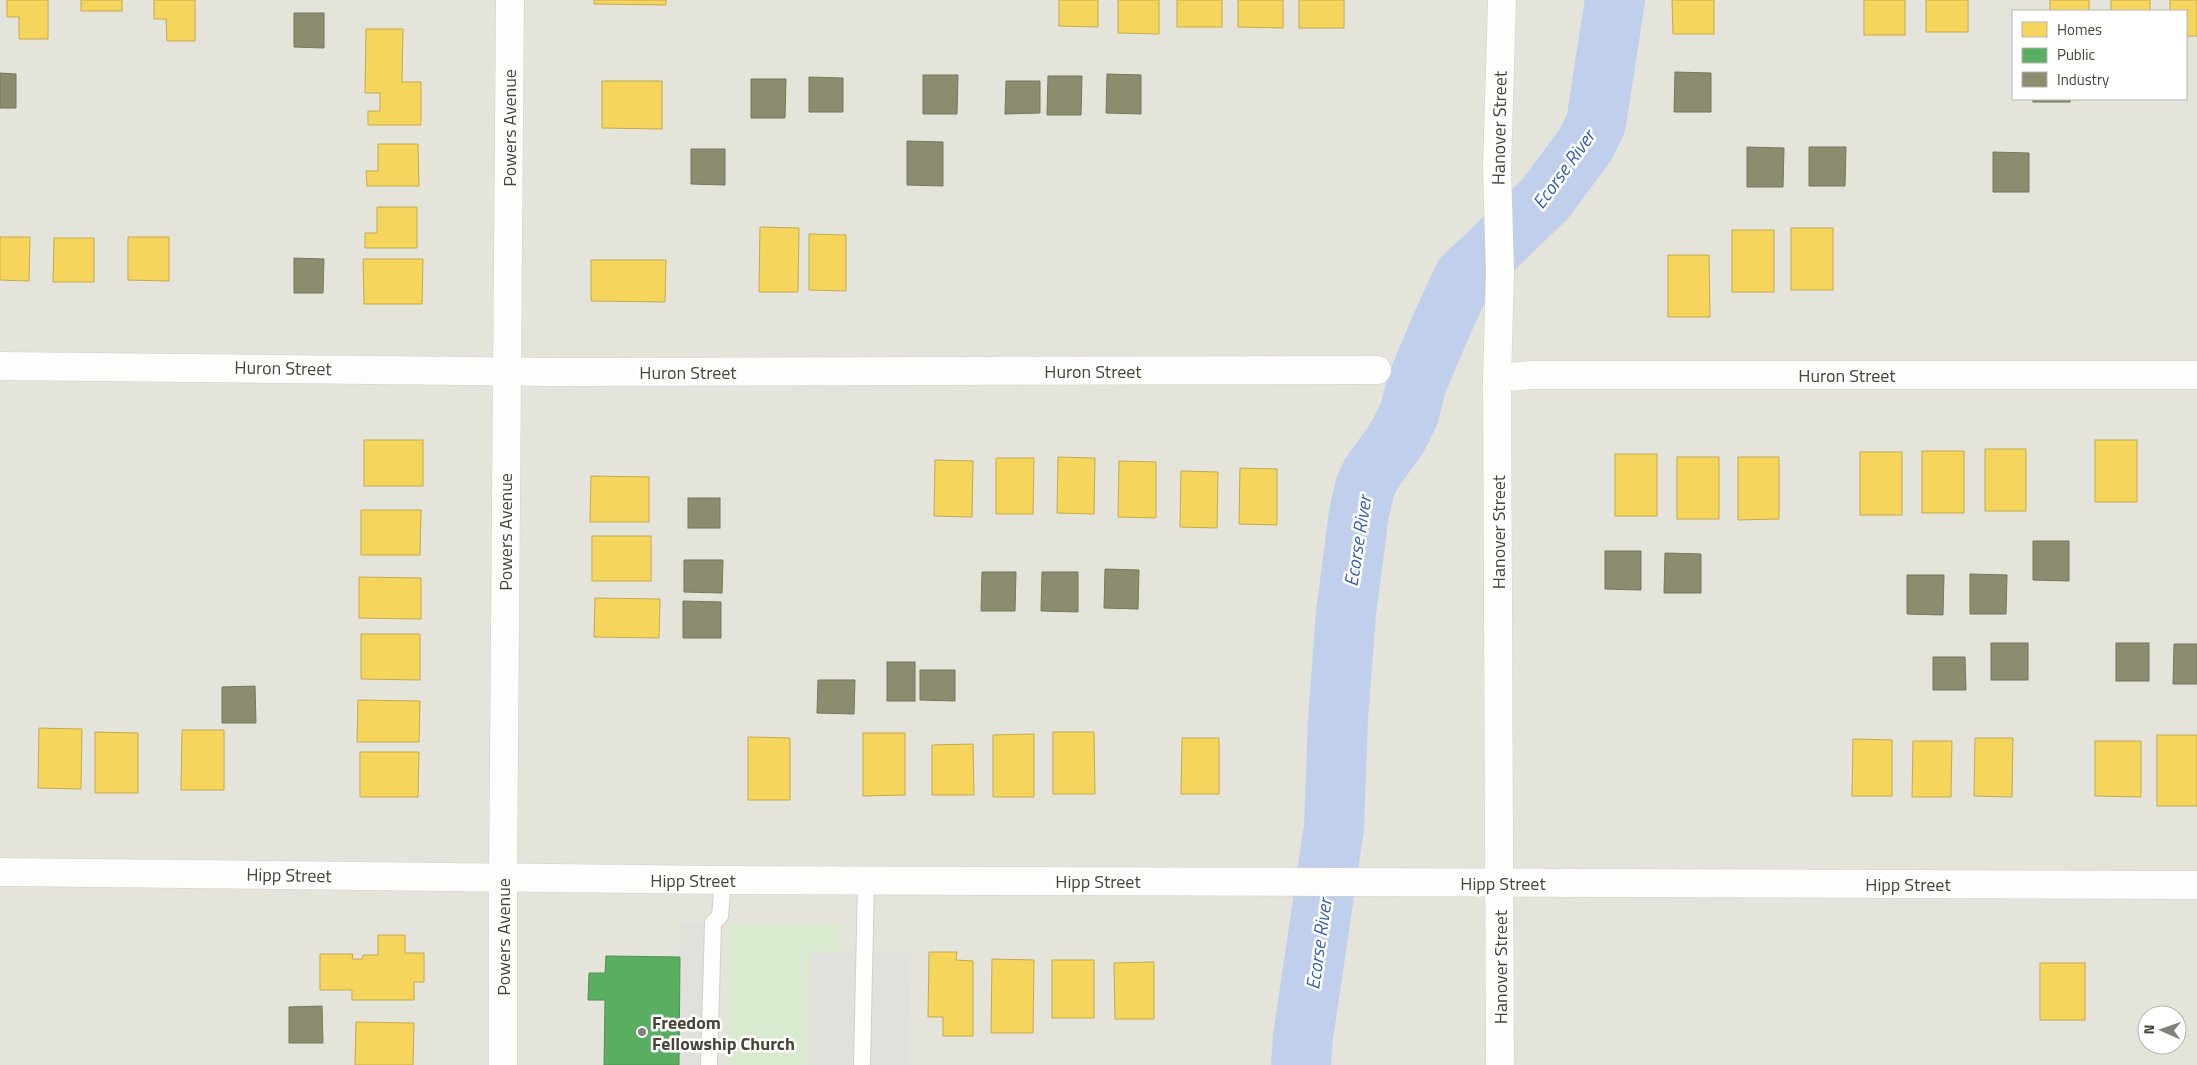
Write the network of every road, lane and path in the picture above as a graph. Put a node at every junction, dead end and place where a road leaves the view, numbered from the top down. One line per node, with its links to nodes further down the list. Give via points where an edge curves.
1 (510, 0): 5 (street, Powers Avenue)
2 (1502, 0): 7 (street, Hanover Street, via 1497,168 1500,273)
3 (0, 366): 5 (street, Huron Street)
4 (1377, 370): 5 (street, Huron Street)
5 (506, 371): 9 (street, Powers Avenue)
6 (2197, 375): 7 (street, Huron Street, via 1532,375)
7 (1497, 378): 12 (street, Hanover Street)
8 (0, 872): 9 (street, Hipp Street)
9 (503, 878): 10 (street, Hipp Street); 14 (street, Powers Avenue)
10 (723, 880): 11 (street, Hipp Street); 15 (lane, via 720,916 713,923)
11 (866, 880): 12 (street, Hipp Street); 16 (lane)
12 (1500, 883): 13 (street, Hipp Street); 17 (street, Hanover Street)
13 (2197, 885)
14 (503, 1065)
15 (709, 1065)
16 (862, 1065)
17 (1500, 1065)

